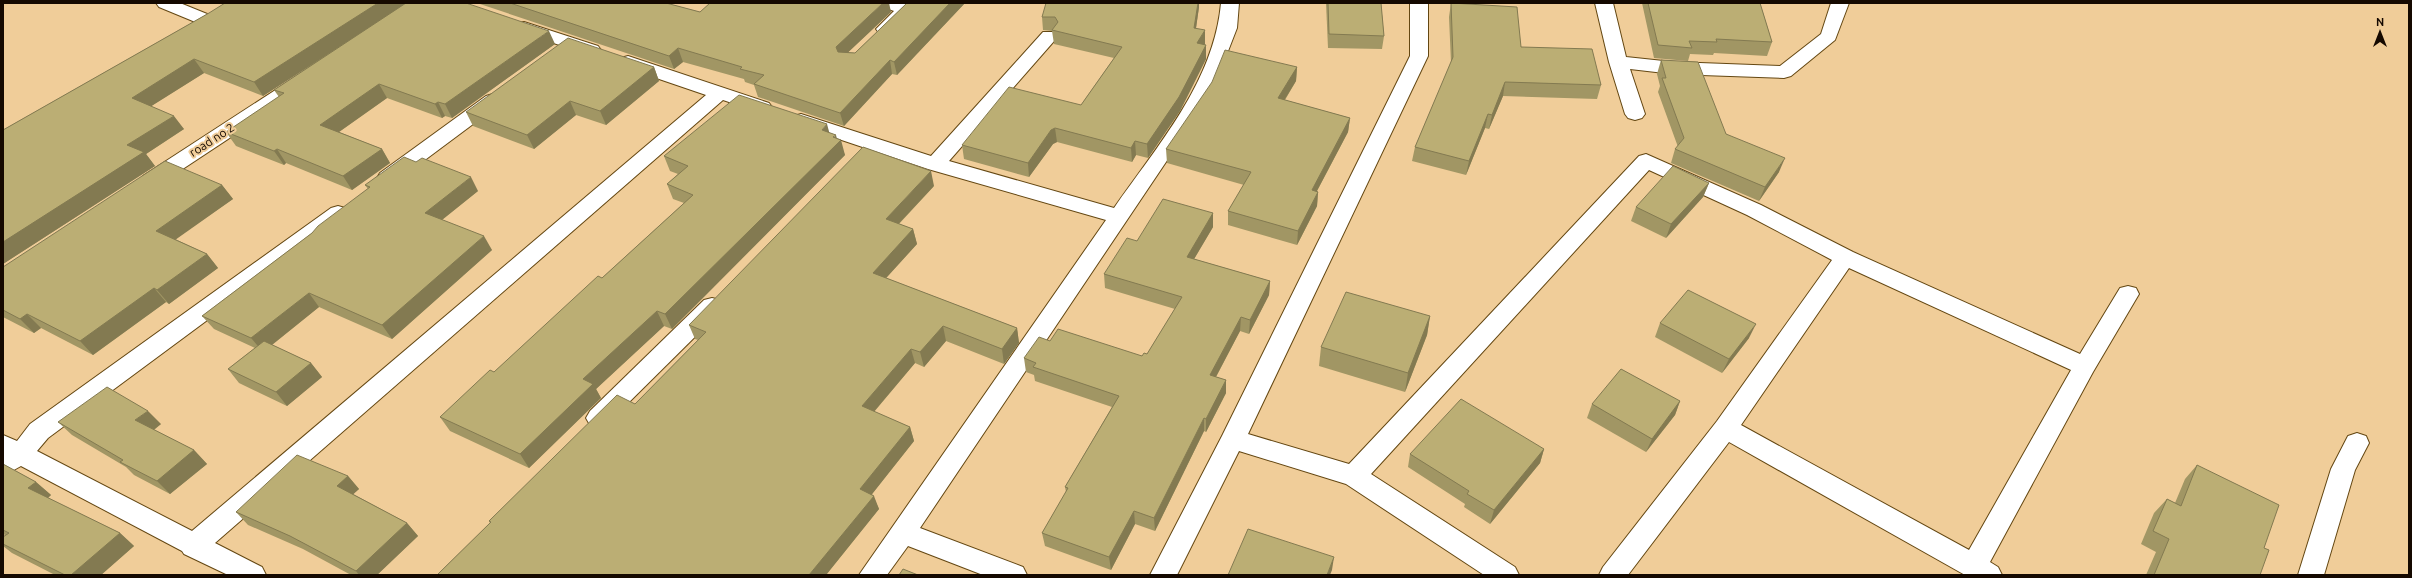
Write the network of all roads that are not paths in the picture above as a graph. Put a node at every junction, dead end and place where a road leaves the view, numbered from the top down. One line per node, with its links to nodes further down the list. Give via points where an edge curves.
1 (165, 3): 9 (street)
2 (889, 3): 12 (street, via 902,8 903,12)
3 (1230, 3): 26 (street, via 1228,28 1202,95)
4 (1419, 3): 33 (street, via 1419,56)
5 (1604, 3): 15 (street)
6 (1840, 3): 15 (street, via 1829,36 1784,72 1673,68)
7 (229, 11): 9 (street)
8 (506, 21): 13 (street)
9 (211, 22): 10 (street)
10 (191, 34)
11 (1049, 36): 22 (street)
12 (871, 41)
13 (571, 43): 14 (street); 18 (street)
14 (552, 57)
15 (1618, 62): 19 (street)
16 (322, 68): 24 (street, road no 2)
17 (507, 90): 23 (street)
18 (720, 93): 20 (street); 38 (street)
19 (1635, 114)
20 (870, 144): 21 (street); 22 (street)
21 (853, 161)
22 (935, 164): 26 (street)
23 (372, 188)
24 (136, 190)
25 (353, 202): 35 (street)
26 (1118, 217): 37 (street)
27 (1845, 257): 30 (street); 31 (street); 36 (street, via 1754,210 1646,160)
28 (726, 291): 32 (street)
29 (2128, 294): 30 (street)
30 (2085, 366): 39 (street)
31 (1726, 428): 39 (street); 45 (street)
32 (586, 430)
33 (1233, 439): 36 (street); 43 (street)
34 (2357, 443): 46 (street, via 2343,469)
35 (9, 455): 38 (street)
36 (1354, 476): 44 (street)
37 (904, 533): 41 (street); 42 (street)
38 (193, 546): 40 (street)
39 (1981, 571)
40 (253, 575)
41 (872, 575)
42 (1014, 575)
43 (1163, 575)
44 (1506, 575)
45 (1612, 575)
46 (2311, 575)

